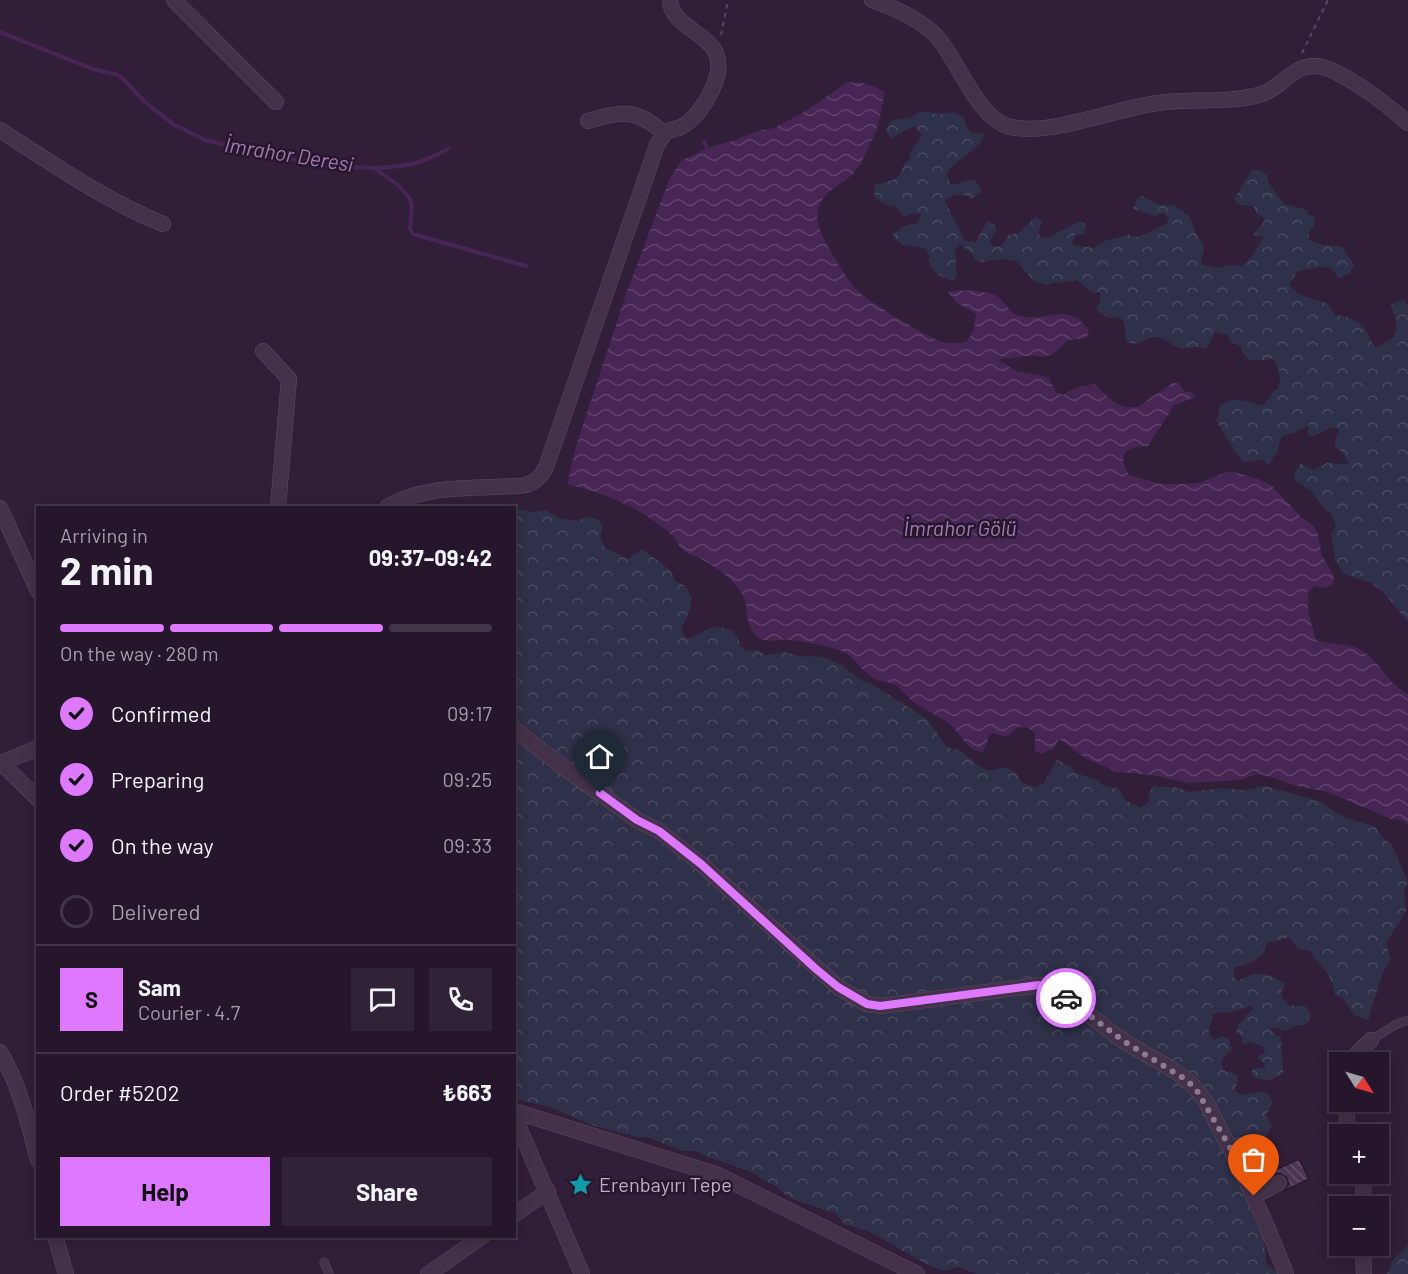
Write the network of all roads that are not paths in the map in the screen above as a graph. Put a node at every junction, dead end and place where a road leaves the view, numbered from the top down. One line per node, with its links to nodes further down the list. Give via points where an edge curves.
1 (174, 0): 4 (street)
2 (670, 0): 8 (street, via 674,13 715,50 719,62 718,77 707,99 688,123)
3 (872, 0): 6 (street, via 916,20 936,36 975,96 992,117 1006,125 1030,129 1158,103 1246,98 1276,88 1296,69 1307,66 1337,72)
4 (276, 102)
5 (588, 121): 8 (street, via 633,113 650,120)
6 (1408, 123)
7 (0, 130): 9 (street, via 80,182)
8 (665, 134): 12 (street, via 651,160 540,477 524,485 424,492)
9 (163, 224)
10 (263, 351): 11 (street, via 289,379)
11 (278, 506)
12 (389, 506)
13 (0, 508): 14 (street)
14 (36, 587)
15 (516, 731): 29 (street, via 637,820 659,831 816,969 867,1004 880,1006 1039,985 1063,996 1196,1089)
16 (36, 749): 17 (street)
17 (1, 763): 18 (street)
18 (36, 797)
19 (1408, 1020): 20 (lane)
20 (1371, 1040): 22 (street)
21 (0, 1052): 25 (street)
22 (1359, 1052)
23 (516, 1114): 39 (street, via 718,1175)
24 (516, 1118): 28 (street)
25 (34, 1129): 26 (street)
26 (36, 1144)
27 (1279, 1183): 29 (street)
28 (548, 1191): 30 (street); 38 (street)
29 (1254, 1196): 40 (street)
30 (516, 1214)
31 (56, 1238): 35 (street)
32 (480, 1238): 37 (street)
33 (1363, 1256): 41 (street)
34 (324, 1262): 36 (lane)
35 (66, 1274)
36 (329, 1274)
37 (428, 1274)
38 (582, 1274)
39 (916, 1274)
40 (1286, 1274)
41 (1364, 1274)

